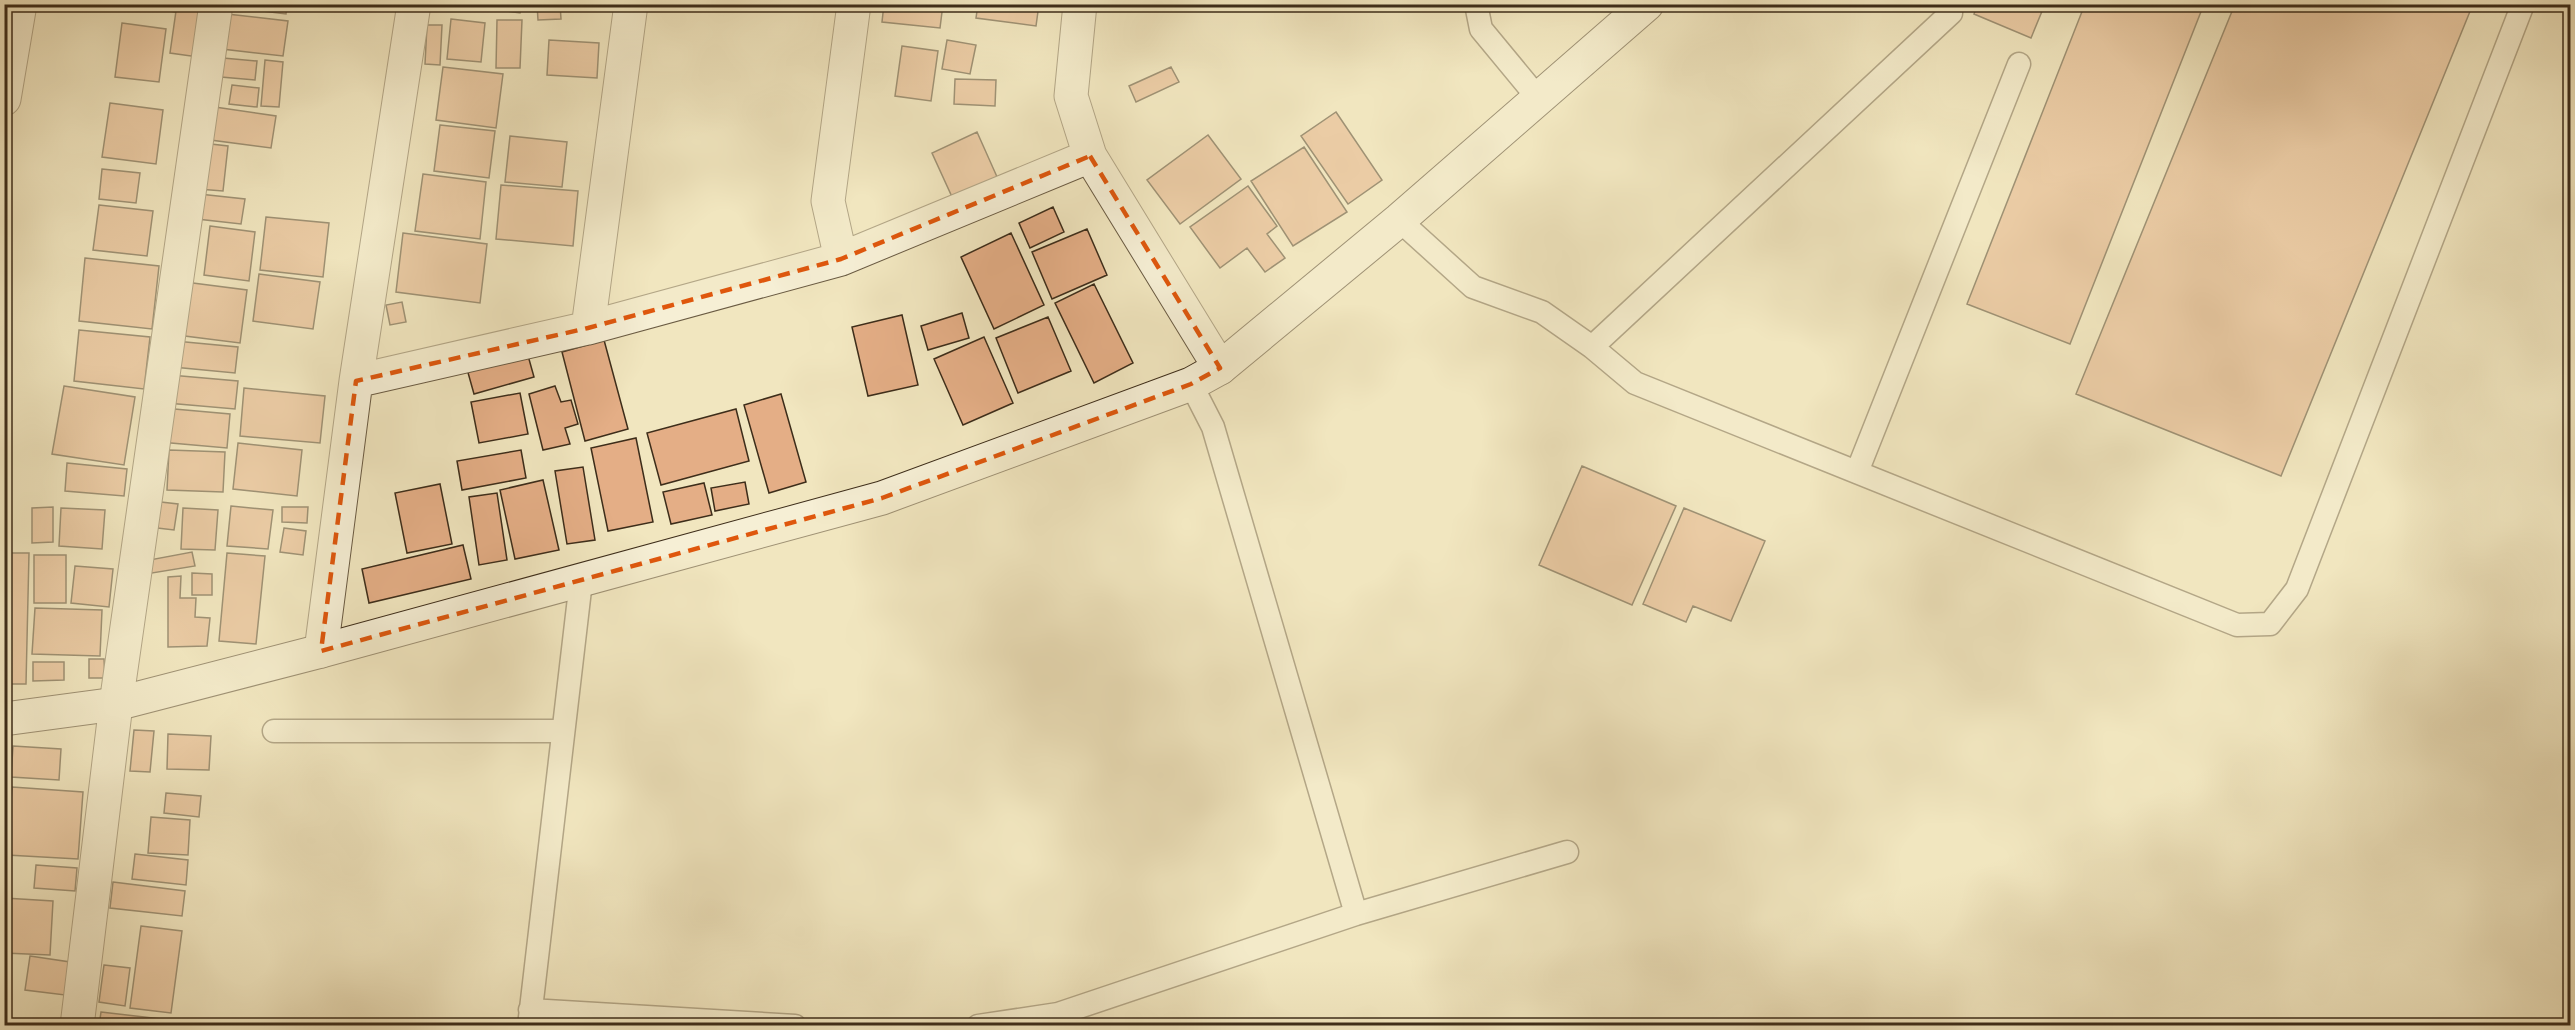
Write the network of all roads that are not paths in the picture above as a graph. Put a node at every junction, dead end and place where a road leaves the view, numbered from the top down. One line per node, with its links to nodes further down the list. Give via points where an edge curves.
1 (20, 4): 13 (street)
2 (216, 4): 25 (street)
3 (414, 4): 20 (street)
4 (631, 4): 17 (street)
5 (854, 4): 16 (street, via 828,201)
6 (1080, 4): 14 (street, via 1071,96)
7 (1476, 4): 12 (lane, via 1481,29)
8 (1647, 4): 12 (street)
9 (2523, 4): 22 (lane, via 2297,589 2270,624 2237,625)
10 (1951, 13): 18 (lane)
11 (2019, 63): 22 (lane)
12 (1538, 98): 15 (street)
13 (4, 99)
14 (1090, 156): 16 (street); 19 (street)
15 (1399, 220): 18 (lane, via 1473,287 1542,312); 19 (street)
16 (841, 260): 17 (street)
17 (588, 328): 20 (street)
18 (1592, 347): 22 (lane, via 1635,384)
19 (1220, 368): 21 (street)
20 (356, 381): 24 (street)
21 (1191, 384): 23 (street, via 882,498); 30 (lane, via 1213,427)
22 (1857, 472)
23 (581, 581): 24 (street); 28 (lane)
24 (321, 651): 25 (street)
25 (116, 704): 26 (street); 32 (street)
26 (4, 719)
27 (274, 731): 28 (lane)
28 (562, 731): 31 (lane)
29 (1567, 852): 30 (lane)
30 (1356, 914): 34 (lane, via 1058,1014)
31 (530, 1018): 33 (lane)
32 (77, 1026)
33 (795, 1026)
34 (978, 1026)

